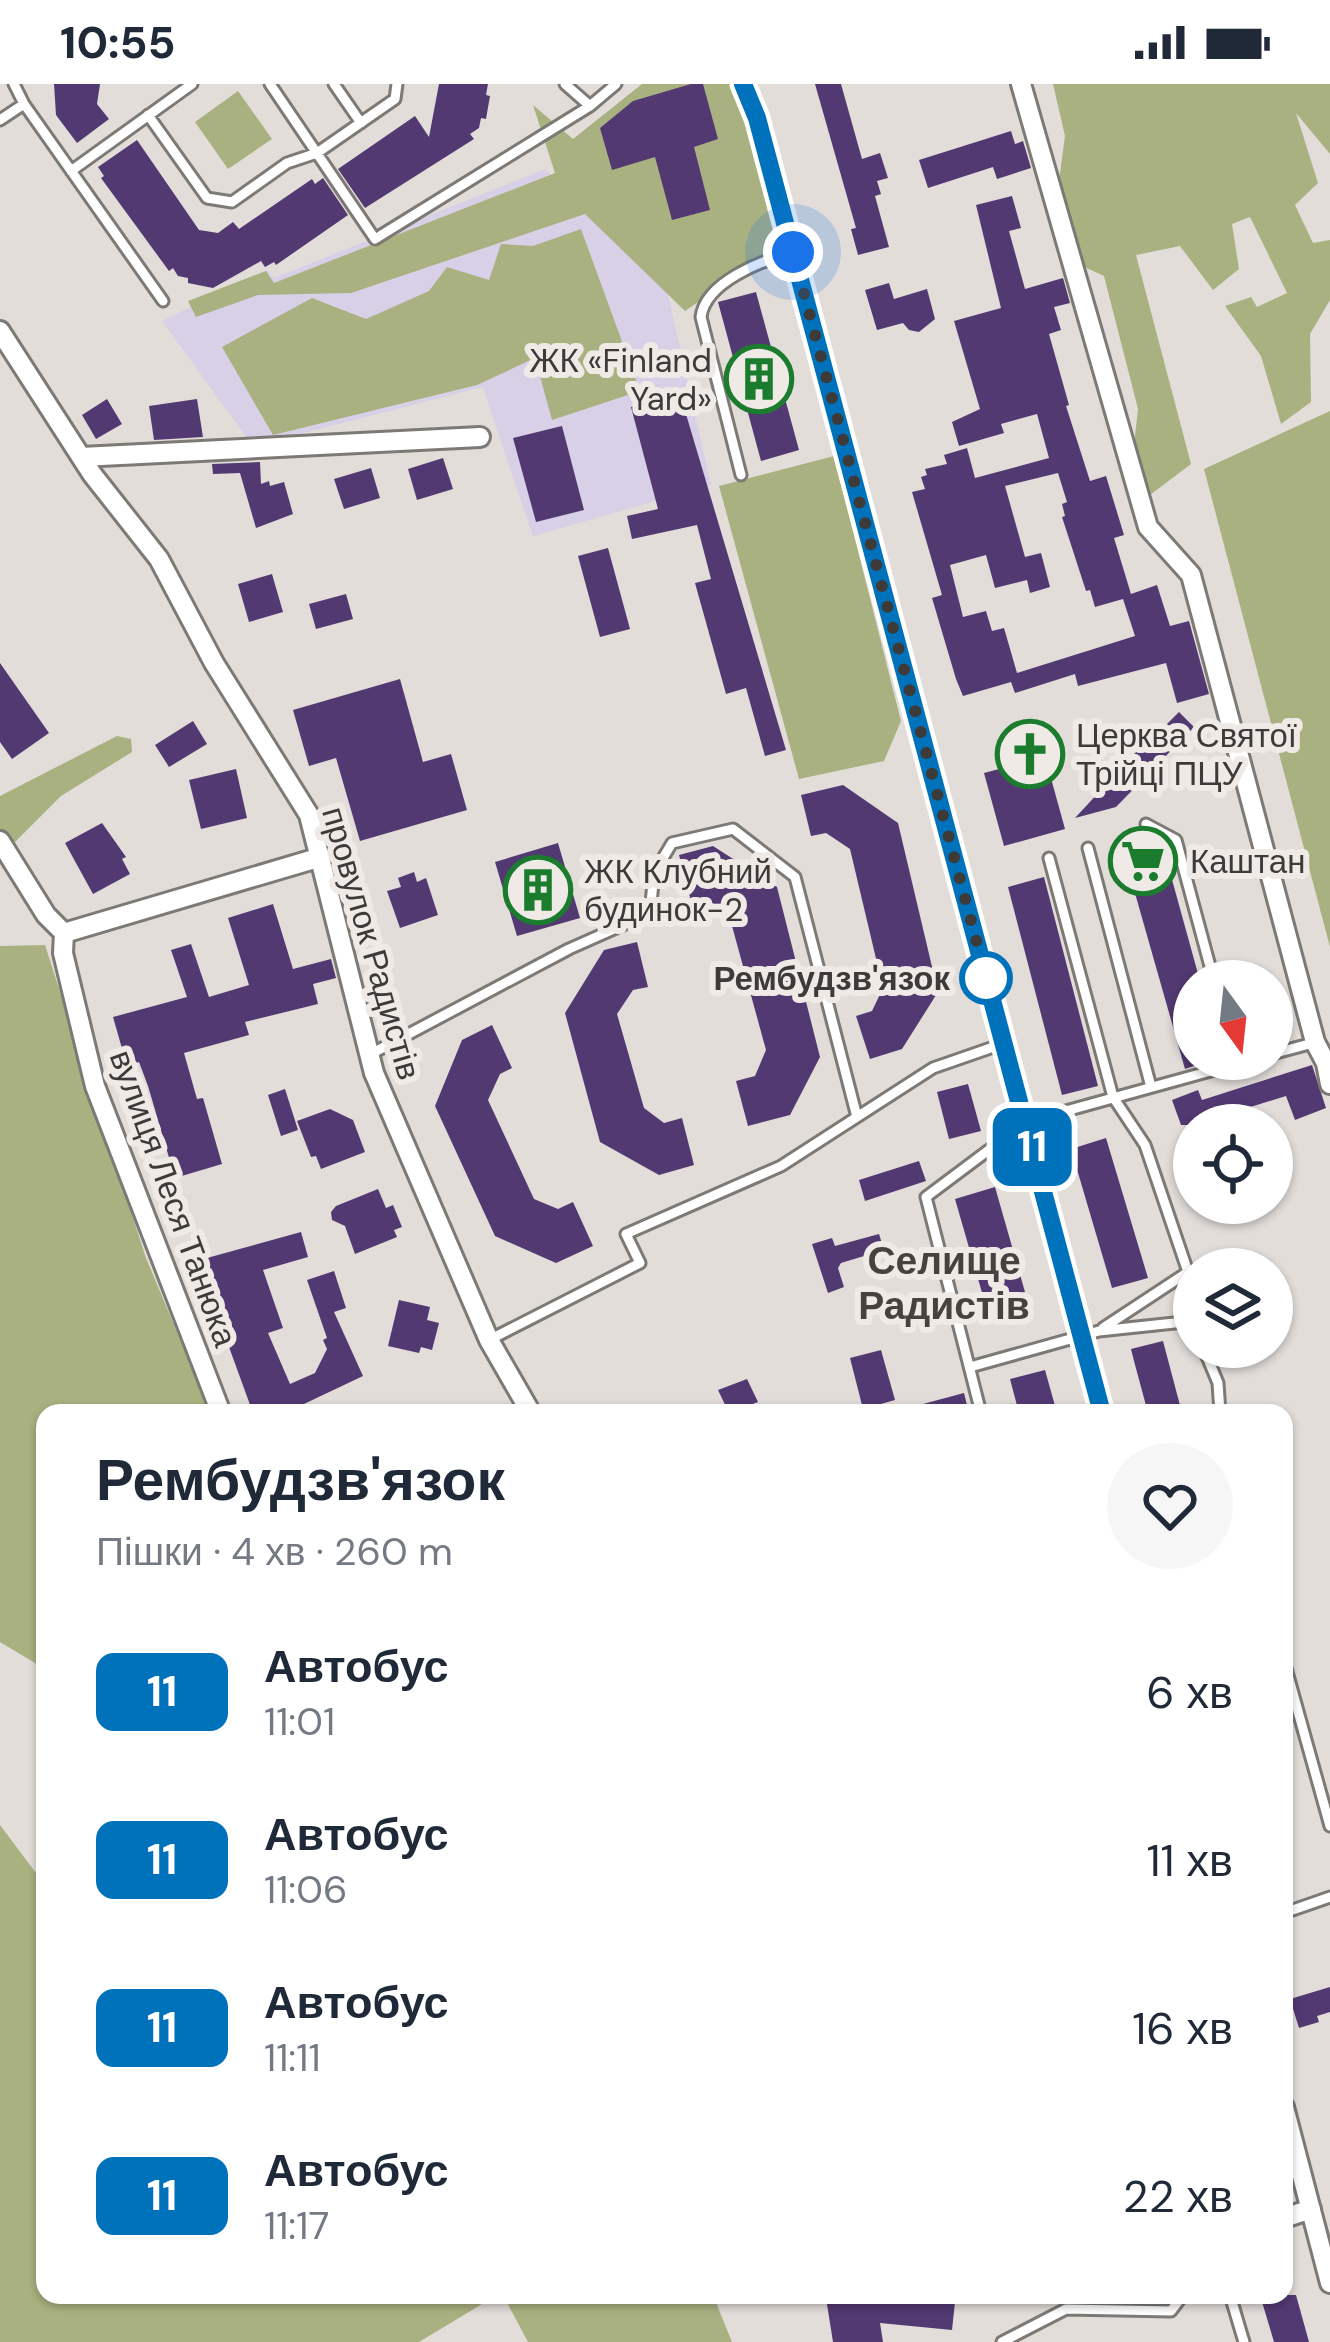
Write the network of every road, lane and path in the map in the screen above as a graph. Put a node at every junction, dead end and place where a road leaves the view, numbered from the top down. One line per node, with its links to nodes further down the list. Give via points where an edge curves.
1 (14, 84): 10 (lane)
2 (192, 84): 12 (lane)
3 (270, 84): 15 (lane)
4 (334, 84): 14 (lane)
5 (398, 84): 14 (lane, via 394,99)
6 (566, 84): 11 (lane)
7 (616, 84): 11 (lane)
8 (743, 84): 17 (street)
9 (1021, 84): 30 (street, via 1148,527 1191,575)
10 (24, 104): 13 (lane); 16 (lane)
11 (590, 106): 15 (lane, via 375,239)
12 (148, 116): 15 (lane, via 207,198 232,202 287,163); 16 (lane)
13 (0, 119)
14 (361, 123): 15 (lane)
15 (317, 153)
16 (71, 171): 18 (lane)
17 (793, 252): 22 (lane, via 768,258 702,307); 31 (street)
18 (163, 301)
19 (0, 331): 21 (street, провулок Радистів)
20 (479, 437): 21 (street)
21 (81, 457): 26 (street, провулок Радистів, via 160,559 310,815)
22 (741, 475)
23 (1146, 824): 29 (lane, via 1176,840)
24 (0, 841): 28 (street)
25 (1088, 848): 36 (lane)
26 (321, 857): 28 (street); 33 (street, провулок Радистів)
27 (1049, 858): 37 (lane)
28 (64, 932): 47 (street, вулиця Леся Танюка, via 95,1086)
29 (1208, 960)
30 (1315, 1042): 32 (lane); 35 (street)
31 (1004, 1044): 38 (lane, via 933,1068); 39 (street)
32 (1293, 1048)
33 (369, 1055): 38 (lane, via 650,913 654,872 672,842 733,829 795,877); 44 (street, провулок Радистів)
34 (1175, 1080): 36 (lane)
35 (1330, 1084)
36 (1151, 1087): 37 (lane)
37 (1113, 1097): 39 (lane); 40 (lane, via 1145,1145)
38 (857, 1117): 44 (lane, via 781,1166 626,1234 640,1263)
39 (1026, 1122): 43 (street); 45 (lane, via 926,1197)
40 (1180, 1248)
41 (1173, 1281): 43 (lane)
42 (1173, 1324): 43 (lane)
43 (1090, 1334): 45 (lane); 50 (street)
44 (490, 1340): 48 (street, провулок Радистів)
45 (970, 1367): 49 (lane)
46 (1212, 1368): 51 (lane)
47 (218, 1404)
48 (525, 1404)
49 (979, 1404)
50 (1101, 1404)
51 (1219, 1404)
52 (1293, 1705): 53 (lane)
53 (1330, 1826)
54 (1330, 1898): 55 (lane)
55 (1293, 1910)
56 (1293, 2142): 57 (street)
57 (1311, 2209): 58 (street); 59 (street)
58 (1293, 2215)
59 (1330, 2283)
60 (1176, 2304): 62 (lane, via 1171,2311 1066,2309)
61 (1233, 2304): 63 (lane)
62 (1003, 2342)
63 (1244, 2342)

